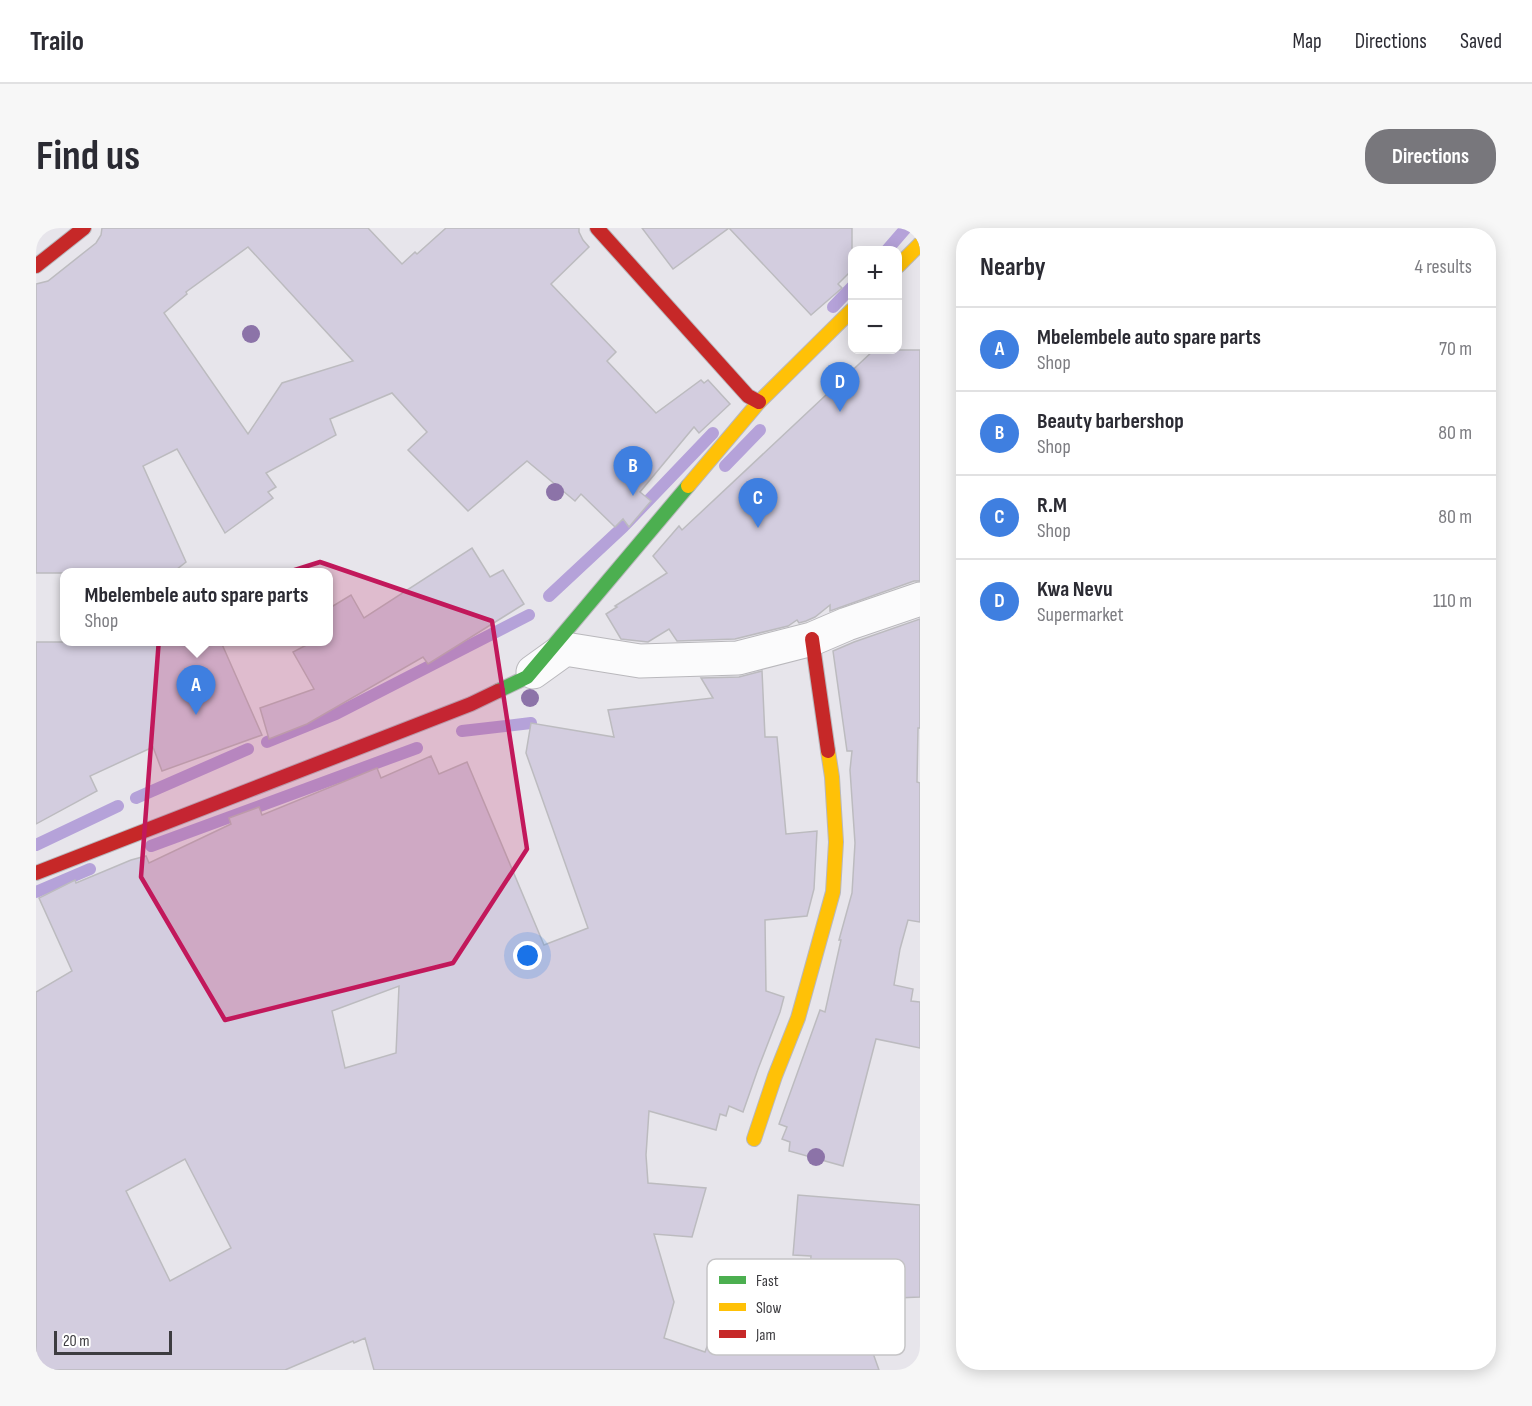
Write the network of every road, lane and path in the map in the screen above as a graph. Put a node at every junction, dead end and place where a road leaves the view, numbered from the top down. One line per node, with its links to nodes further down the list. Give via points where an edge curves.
1 (84, 228): 5 (main road)
2 (597, 228): 7 (main road, via 748,396)
3 (920, 244): 4 (main road)
4 (902, 261)
5 (36, 266)
6 (848, 314): 7 (main road)
7 (759, 402): 10 (main road)
8 (920, 599): 9 (street)
9 (812, 639): 10 (street, via 738,658 640,661 565,649); 12 (main road, via 832,777 836,842 833,892 798,1018)
10 (527, 676): 11 (main road, via 471,704)
11 (36, 873)
12 (754, 1139)

